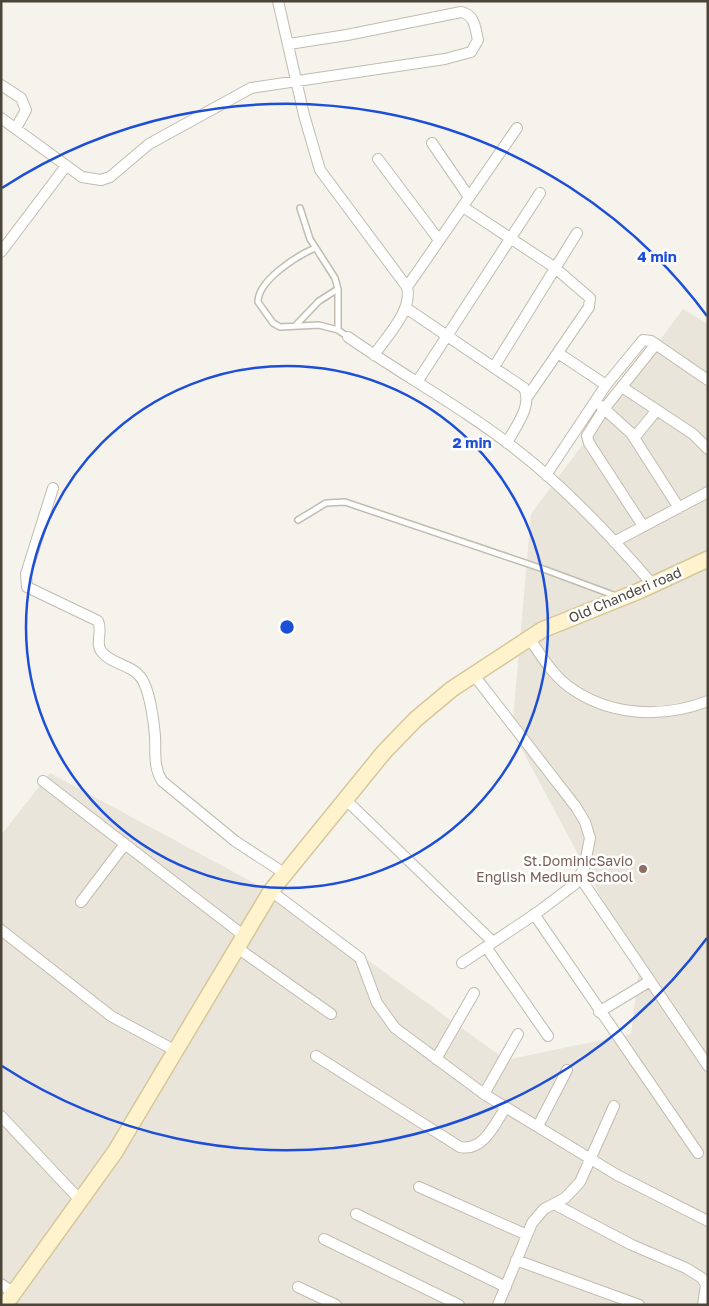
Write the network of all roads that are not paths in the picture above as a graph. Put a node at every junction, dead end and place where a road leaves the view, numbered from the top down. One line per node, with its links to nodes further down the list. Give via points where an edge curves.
1 (278, 1): 2 (street)
2 (289, 44): 3 (street); 3 (street, via 461,12 472,18 478,40 471,52 445,59)
3 (296, 80): 10 (street, via 251,88 239,94 148,144 110,177 101,180 82,177); 20 (street, via 316,158 326,179)
4 (1, 85): 6 (street, via 24,103 26,110)
5 (1, 118): 6 (street)
6 (16, 128): 10 (street)
7 (517, 128): 12 (street)
8 (432, 143): 12 (street)
9 (378, 159): 16 (street)
10 (66, 166): 18 (street)
11 (540, 194): 15 (street)
12 (466, 202): 15 (street); 16 (street)
13 (300, 208): 17 (lane)
14 (577, 233): 19 (street)
15 (511, 238): 19 (street); 25 (street)
16 (439, 240): 20 (street)
17 (315, 248): 21 (lane, via 335,278); 23 (lane, via 260,288 258,302 273,323 280,327)
18 (1, 252)
19 (554, 267): 28 (street, via 585,292 591,302); 30 (street)
20 (407, 287): 22 (street, via 409,302)
21 (338, 289): 23 (lane, via 319,301); 24 (lane)
22 (406, 308): 25 (street); 29 (street)
23 (295, 326): 24 (lane, via 319,324)
24 (338, 330): 26 (lane)
25 (448, 336): 30 (street); 32 (street)
26 (348, 337): 29 (street)
27 (656, 344): 31 (street); 33 (street, via 647,340 640,342); 34 (street)
28 (558, 353): 33 (street); 35 (street)
29 (374, 355): 32 (street)
30 (494, 367): 35 (street, via 524,388)
31 (708, 380)
32 (417, 382): 40 (street)
33 (606, 385): 36 (street)
34 (622, 387): 37 (street); 38 (street)
35 (528, 396): 40 (street)
36 (595, 402): 37 (street); 42 (street)
37 (604, 409): 39 (street); 47 (street, via 587,440)
38 (656, 411): 39 (street); 41 (street, via 693,434)
39 (634, 438): 45 (street)
40 (507, 443): 42 (street)
41 (708, 449)
42 (546, 475): 48 (street)
43 (53, 488): 58 (street, via 25,582 32,591 98,621 101,651 138,673 144,683 155,735 156,771 162,781 214,826)
44 (708, 492): 45 (street)
45 (679, 508): 47 (street)
46 (298, 520): 51 (lane, via 326,503 345,502)
47 (643, 526): 48 (street)
48 (614, 542): 50 (street)
49 (708, 558): 50 (street, Old Chanderi road)
50 (653, 585): 51 (street, Old Chanderi road)
51 (621, 598): 52 (street, Old Chanderi road)
52 (535, 634): 53 (street, Old Chanderi road); 54 (street, via 566,685 604,706 652,712 687,709)
53 (473, 674): 56 (street, Old Chanderi road, via 416,719); 59 (street, via 585,822 590,838 589,854)
54 (708, 701)
55 (44, 780): 57 (street)
56 (345, 799): 58 (street, Old Chanderi road); 65 (street)
57 (125, 844): 61 (street); 64 (street)
58 (284, 873): 60 (street, Old Chanderi road)
59 (579, 876): 62 (street, via 575,884); 67 (street)
60 (271, 891): 64 (street, Old Chanderi road); 75 (street, via 360,958 385,1016 395,1028)
61 (81, 902)
62 (534, 914): 65 (street); 69 (street)
63 (1, 930): 73 (street, via 111,1016)
64 (239, 941): 70 (street); 73 (street, Old Chanderi road)
65 (489, 944): 66 (street); 72 (street)
66 (462, 963)
67 (650, 981): 69 (street); 76 (street)
68 (474, 993): 75 (street)
69 (600, 1012): 83 (street)
70 (330, 1014)
71 (518, 1034): 78 (street)
72 (548, 1036)
73 (176, 1051): 86 (street, Old Chanderi road, via 115,1152)
74 (316, 1056): 80 (street, via 460,1147 469,1149 476,1146)
75 (436, 1058): 78 (street)
76 (708, 1066)
77 (567, 1070): 82 (street)
78 (484, 1094): 80 (street)
79 (614, 1106): 84 (street)
80 (506, 1107): 82 (street)
81 (1, 1116): 86 (street)
82 (538, 1126): 84 (street)
83 (698, 1153)
84 (591, 1158): 87 (street, via 572,1193); 89 (street, via 652,1194)
85 (419, 1187): 90 (street)
86 (80, 1200): 96 (street, Old Chanderi road)
87 (554, 1204): 90 (street, via 538,1215); 101 (street, via 632,1245 696,1273 706,1285)
88 (356, 1214): 95 (street)
89 (708, 1221)
90 (527, 1235): 92 (street)
91 (324, 1239): 99 (street)
92 (516, 1260): 95 (street); 100 (street)
93 (1, 1284): 96 (street)
94 (298, 1287): 98 (street)
95 (506, 1287): 97 (street)
96 (9, 1299)
97 (502, 1304)
98 (336, 1305)
99 (459, 1305)
100 (639, 1305)
101 (703, 1305)

